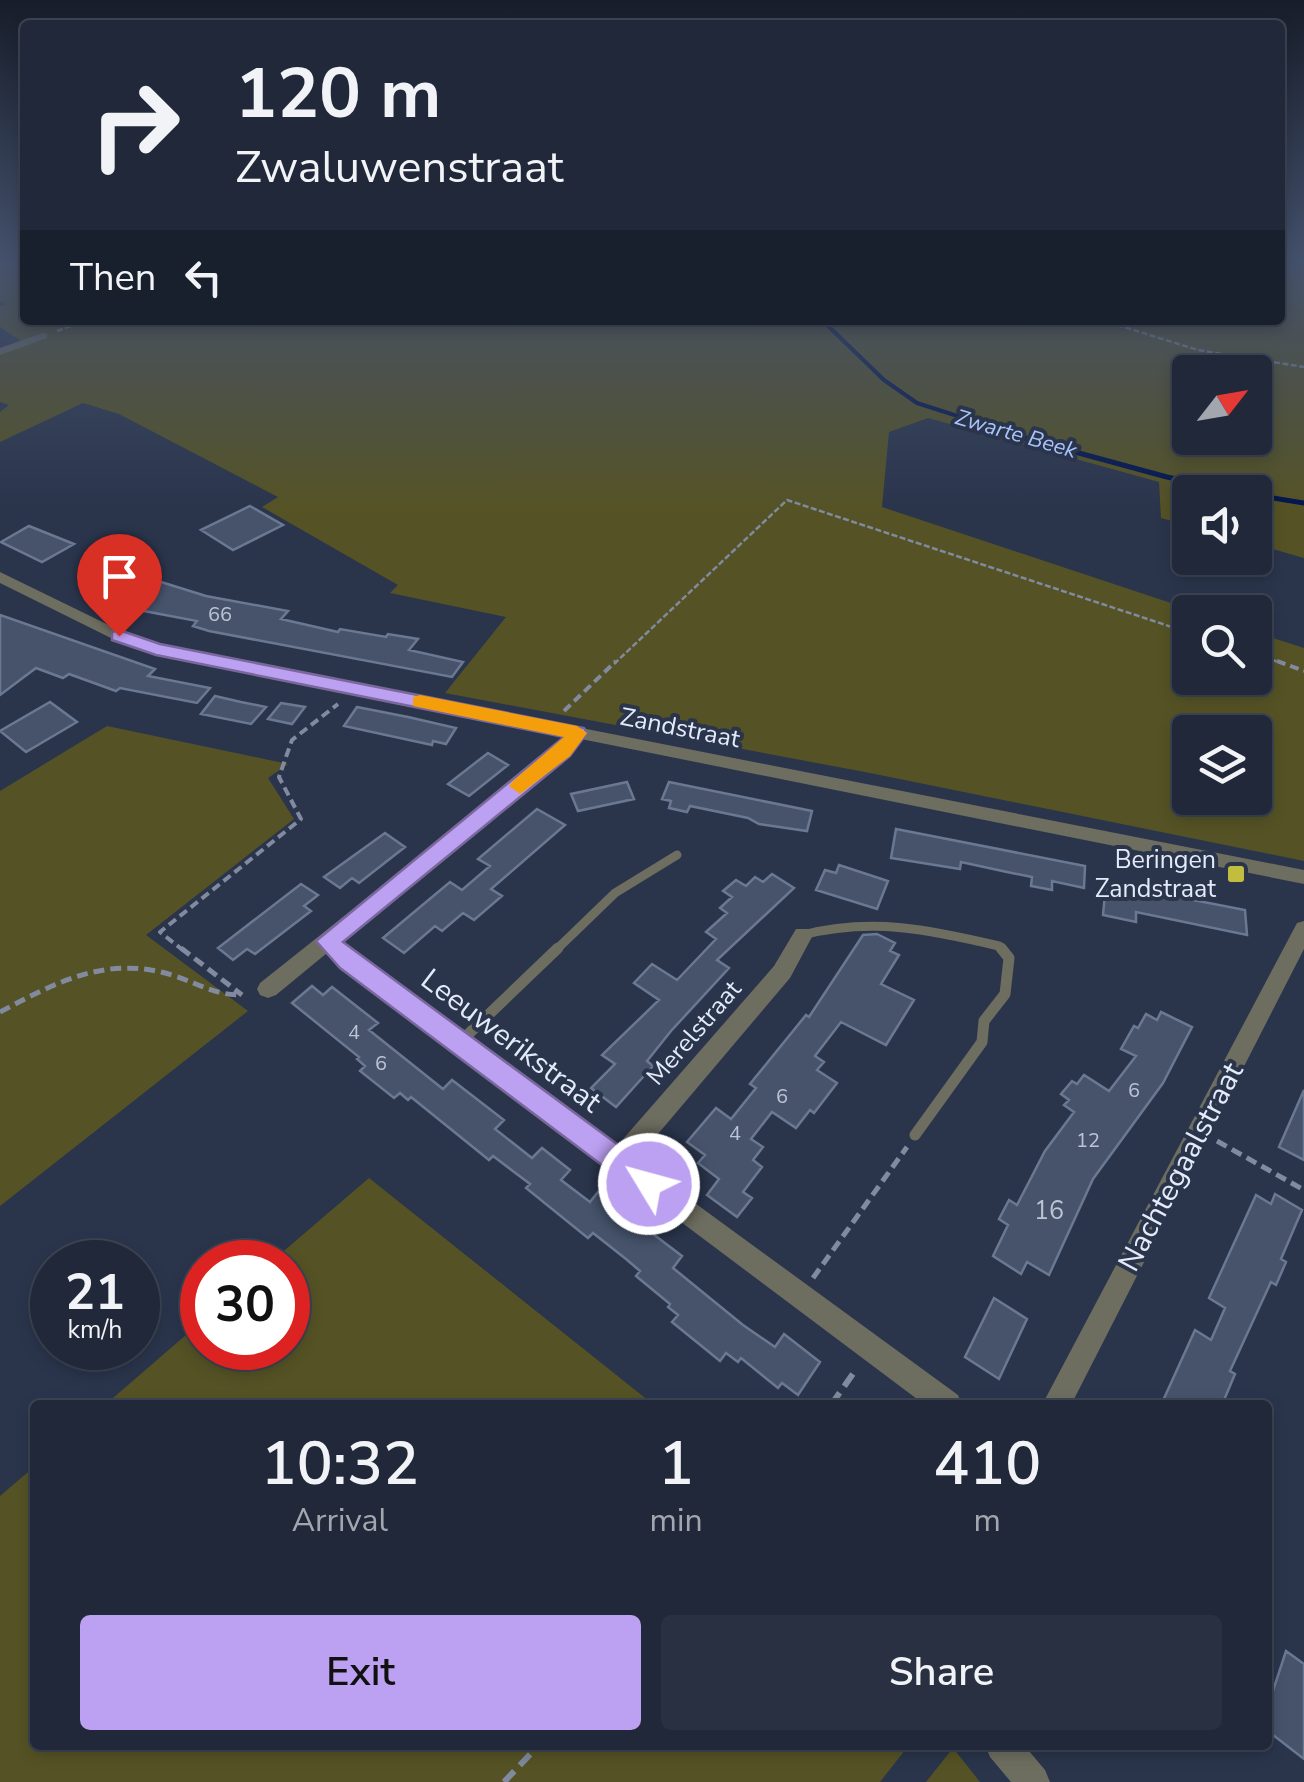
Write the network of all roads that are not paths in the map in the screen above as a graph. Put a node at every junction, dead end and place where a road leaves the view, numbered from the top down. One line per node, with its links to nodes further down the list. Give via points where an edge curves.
1 (0, 577): 2 (street, Zandstraat, via 156,649)
2 (577, 733): 4 (street, Zandstraat); 7 (street)
3 (677, 855): 9 (lane, via 615,893)
4 (1304, 877)
5 (1304, 929): 13 (street, Nachtegaalstraat)
6 (803, 935): 10 (lane, via 884,921 999,946 1010,958 1005,994 984,1022 982,1042); 11 (street, Merelstraat, via 782,972)
7 (328, 941): 8 (street); 9 (street, Leeuwerikstraat)
8 (268, 989)
9 (459, 1043): 11 (street, Leeuwerikstraat)
10 (915, 1135)
11 (619, 1162): 12 (street, Leeuwerikstraat)
12 (941, 1400)
13 (1059, 1400)
14 (1006, 1750): 15 (street)
15 (1033, 1782)

